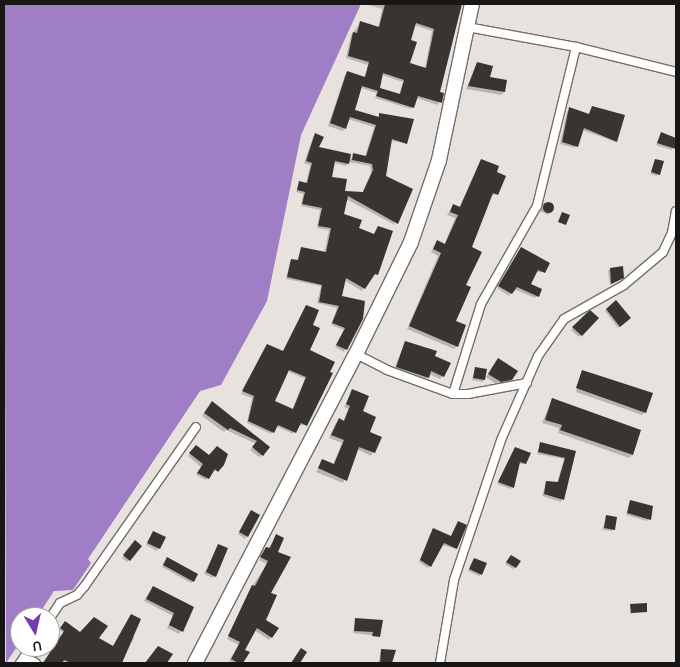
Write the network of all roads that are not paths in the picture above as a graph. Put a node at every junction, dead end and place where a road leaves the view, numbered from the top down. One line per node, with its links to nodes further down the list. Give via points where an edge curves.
1 (472, 4): 2 (highway)
2 (467, 27): 3 (street); 6 (highway, via 439,160 423,212)
3 (576, 47): 4 (street); 8 (street, via 537,206 482,304)
4 (676, 72)
5 (676, 211): 7 (street, via 672,233 663,252 624,285 564,319 538,356)
6 (356, 354): 8 (street, via 386,370); 13 (highway)
7 (527, 383): 8 (street); 14 (street, via 501,440 454,580)
8 (453, 394)
9 (196, 427): 10 (street, via 84,587 77,596)
10 (57, 607)
11 (22, 660): 12 (street)
12 (36, 663)
13 (195, 663)
14 (440, 663)

